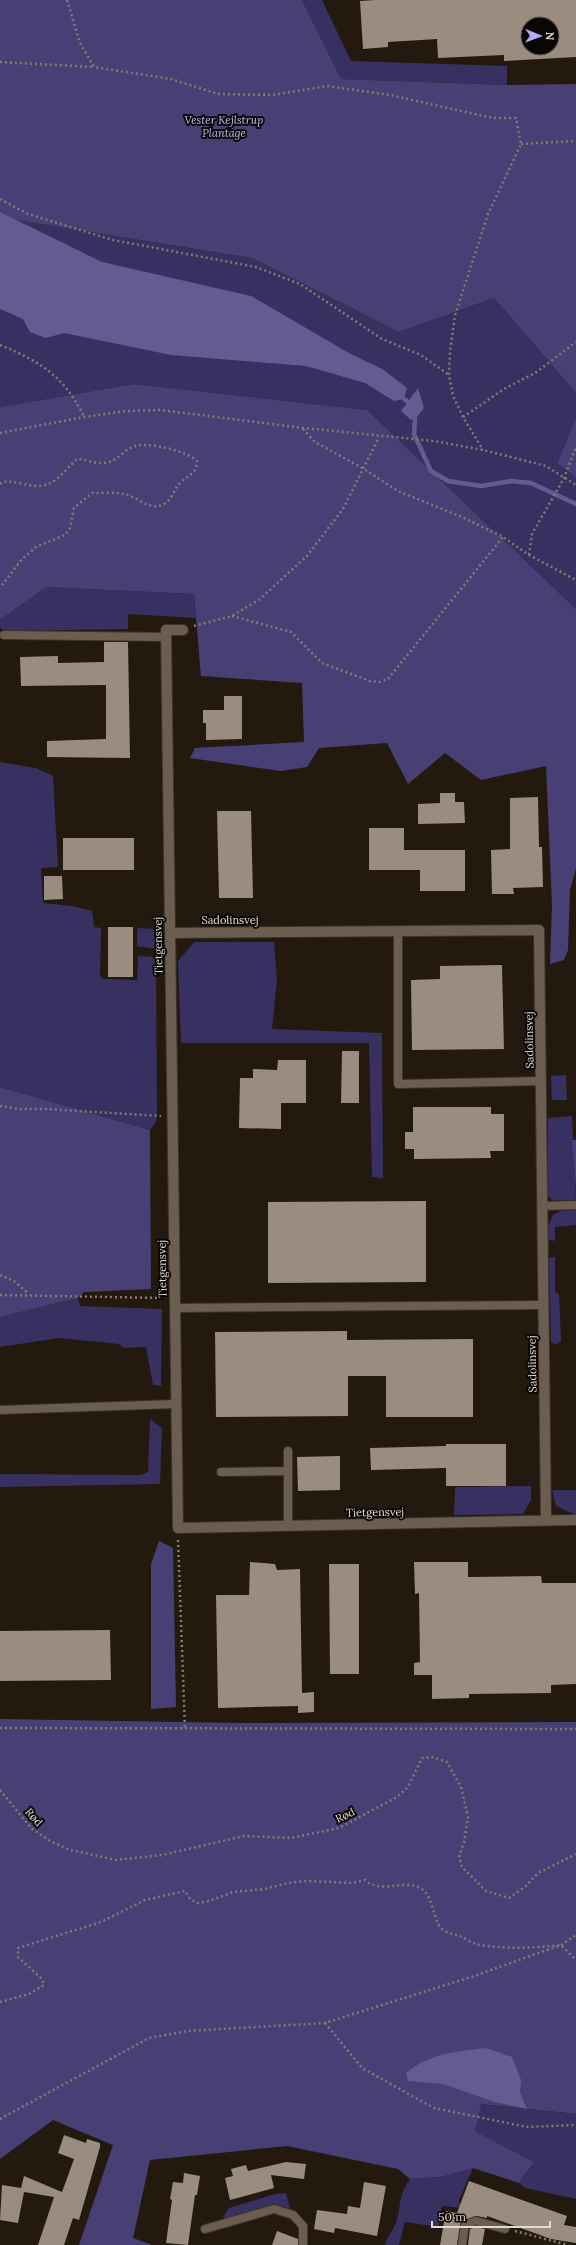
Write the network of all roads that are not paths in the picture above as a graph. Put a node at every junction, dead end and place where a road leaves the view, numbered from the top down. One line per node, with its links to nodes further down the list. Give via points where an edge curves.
1 (183, 630): 3 (street, via 166,630)
2 (4, 635): 3 (lane)
3 (166, 637): 5 (street, Tietgensvej)
4 (398, 931): 5 (street, Sadolinsvej); 6 (street, Sadolinsvej, via 539,930); 6 (lane, via 398,1084)
5 (170, 933): 9 (street, Tietgensvej)
6 (541, 1081): 8 (street, Sadolinsvej)
7 (576, 1205): 8 (lane)
8 (542, 1206): 10 (street, Sadolinsvej)
9 (175, 1303): 10 (lane); 11 (street, Tietgensvej)
10 (543, 1305): 17 (street, Sadolinsvej)
11 (176, 1404): 12 (lane); 18 (street, Tietgensvej, via 178,1528)
12 (0, 1410)
13 (288, 1451): 14 (lane)
14 (288, 1471): 15 (lane); 18 (lane)
15 (221, 1472)
16 (576, 1520): 17 (street, Tietgensvej)
17 (546, 1521): 18 (street, Tietgensvej)
18 (288, 1526)
19 (204, 2229): 21 (lane, via 274,2209 293,2215 303,2226)
20 (505, 2229): 22 (lane, via 476,2221 465,2225)
21 (303, 2245)
22 (462, 2245)

